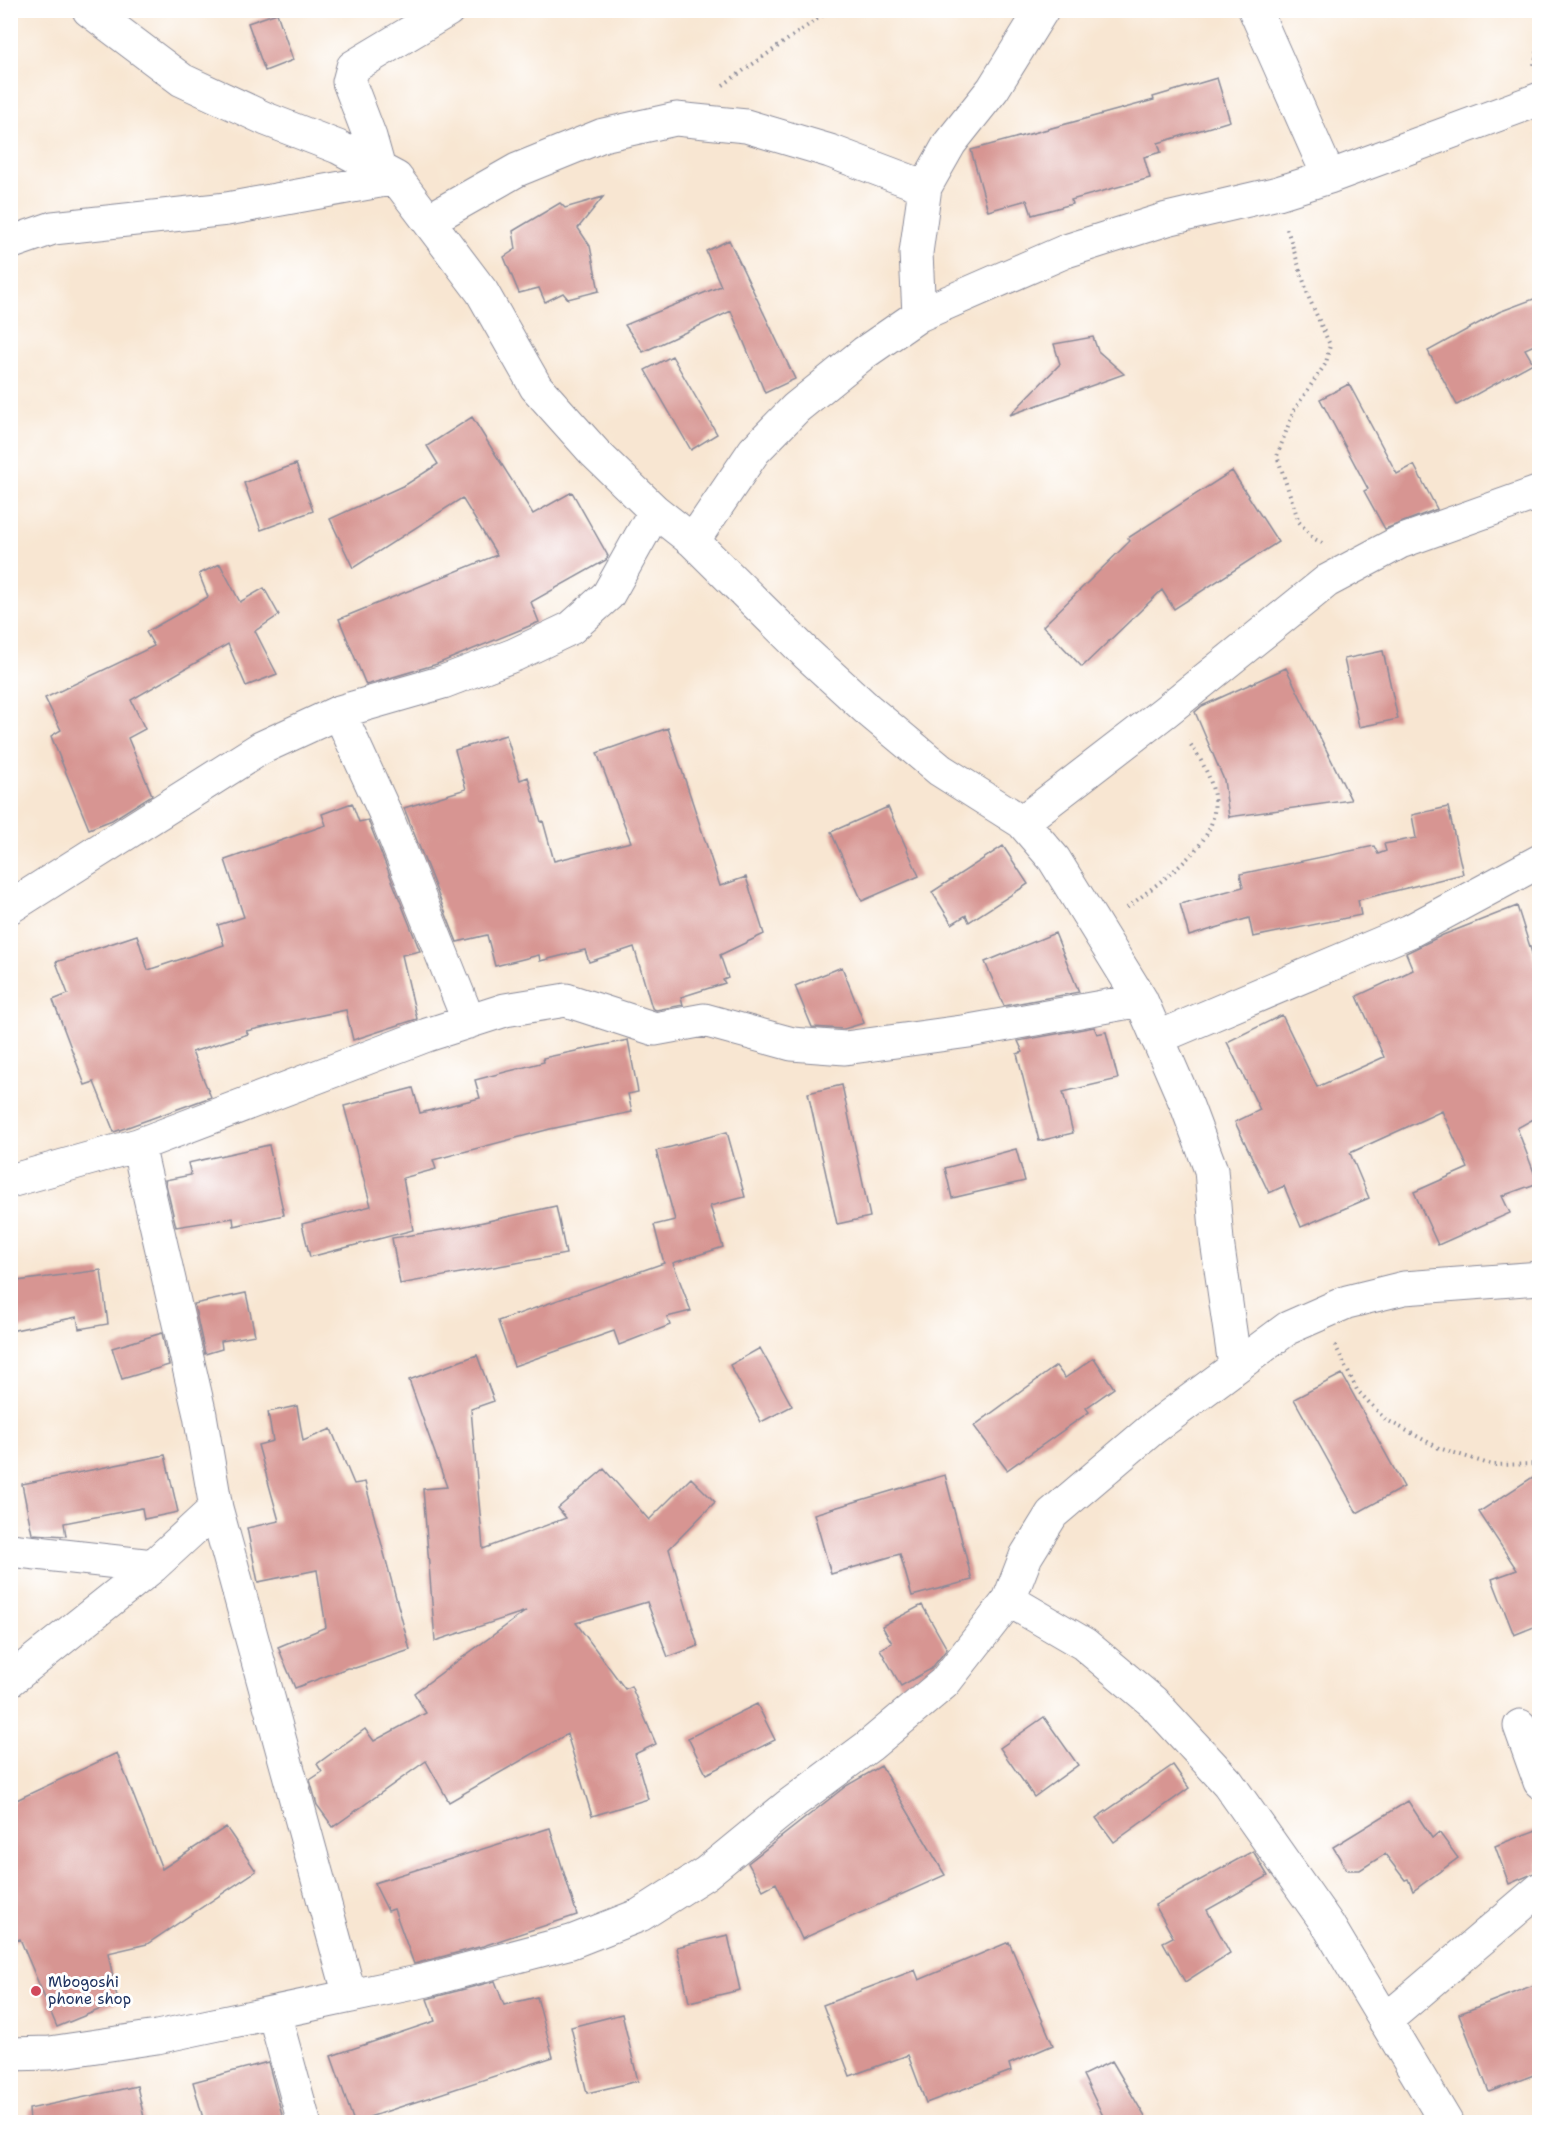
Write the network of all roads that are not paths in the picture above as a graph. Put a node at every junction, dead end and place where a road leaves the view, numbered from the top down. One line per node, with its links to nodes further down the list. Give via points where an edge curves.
1 (89, 10): 6 (street, via 182,80 338,147)
2 (448, 10): 6 (street, via 353,67 350,74 349,82)
3 (1042, 10): 8 (street)
4 (1255, 10): 7 (street)
5 (1539, 99): 7 (street)
6 (387, 173): 9 (street); 10 (street, via 227,209 53,228)
7 (1329, 177): 11 (street, via 1167,219 1066,251)
8 (925, 187): 9 (street, via 830,151 746,126 676,118 603,135 518,170); 11 (street, via 916,253)
9 (429, 220): 13 (street, via 482,292 536,387 595,453)
10 (10, 243)
11 (919, 315): 14 (street, via 796,408 754,451)
12 (1539, 492): 16 (street, via 1400,542 1327,581)
13 (656, 511): 14 (street); 15 (street, via 608,595 571,628 443,682)
14 (693, 541): 16 (street, via 867,709 940,770)
15 (339, 712): 18 (street, via 261,748); 20 (street, via 386,815)
16 (1022, 822): 19 (street, via 1054,859)
17 (1539, 861): 21 (street, via 1410,931)
18 (10, 907)
19 (1141, 1000): 20 (street, via 969,1031 845,1048 792,1044 704,1020 655,1029 566,1000 505,1010); 21 (street)
20 (469, 1022): 22 (street)
21 (1157, 1038): 25 (street, via 1211,1170)
22 (138, 1145): 23 (street); 26 (street, via 200,1415)
23 (10, 1181)
24 (1539, 1278): 25 (street, via 1404,1288 1347,1302 1288,1328)
25 (1235, 1366): 29 (street, via 1152,1429 1052,1514 1026,1556)
26 (216, 1508): 28 (street); 34 (street)
27 (10, 1550): 28 (street)
28 (153, 1566): 30 (street)
29 (1009, 1600): 34 (street, via 944,1683 706,1873 640,1915 571,1942); 36 (street, via 1084,1644 1153,1702 1228,1783 1328,1925)
30 (10, 1680)
31 (1520, 1726): 32 (street)
32 (1539, 1782)
33 (1539, 1889): 36 (street)
34 (350, 1996): 35 (street)
35 (274, 2013): 37 (street, via 157,2037); 38 (street)
36 (1385, 2021): 39 (street)
37 (10, 2054)
38 (304, 2122)
39 (1446, 2122)

